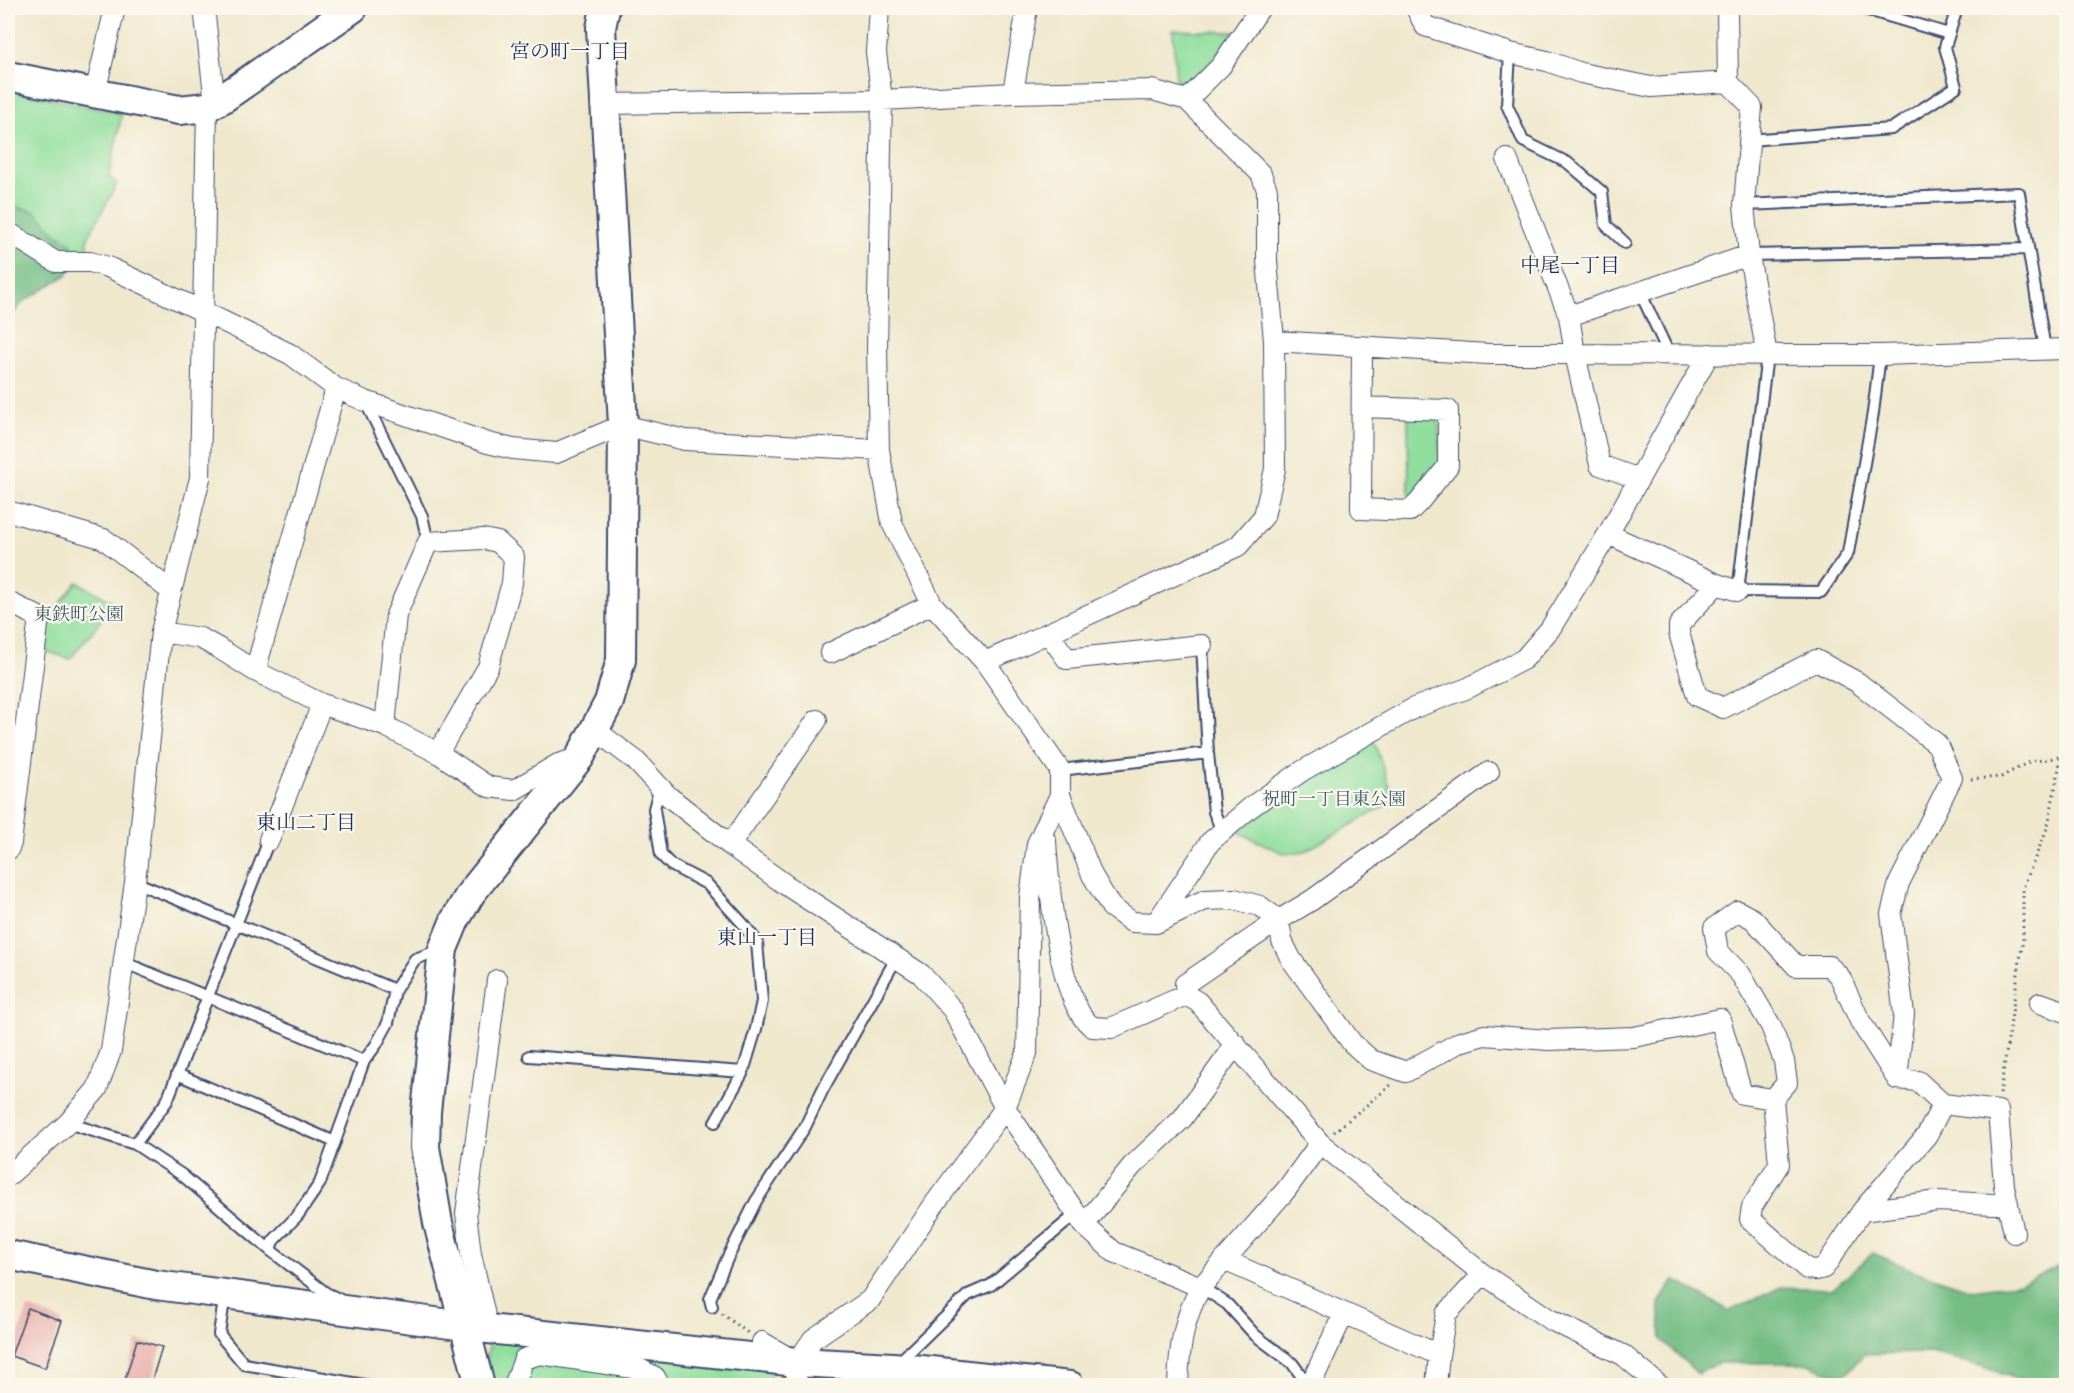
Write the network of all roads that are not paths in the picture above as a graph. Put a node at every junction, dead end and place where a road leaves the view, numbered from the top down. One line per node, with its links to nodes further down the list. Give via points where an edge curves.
1 (115, 8): 16 (street)
2 (204, 8): 21 (street)
3 (353, 8): 21 (street)
4 (605, 8): 20 (street, via 601,28)
5 (879, 8): 18 (street, via 876,52)
6 (1027, 8): 17 (street)
7 (1260, 8): 19 (street, via 1221,66)
8 (1416, 8): 13 (street, via 1425,26)
9 (1727, 8): 15 (street)
10 (1861, 8): 12 (lane)
11 (1957, 8): 12 (lane)
12 (1948, 34): 22 (lane, via 1945,47 1956,87 1891,129)
13 (1510, 53): 15 (street, via 1581,74 1651,87); 26 (lane, via 1507,105 1523,141 1568,163 1602,192 1606,225)
14 (8, 76): 16 (street)
15 (1728, 82): 22 (street, via 1752,107)
16 (95, 93): 21 (street, via 179,110)
17 (1012, 93): 18 (street); 19 (street, via 1152,90)
18 (882, 100): 20 (street); 45 (street)
19 (1187, 100): 32 (street, via 1261,174 1267,190 1267,261)
20 (605, 104): 44 (street)
21 (211, 105): 30 (street)
22 (1749, 140): 24 (street)
23 (1507, 159): 31 (street)
24 (1744, 205): 27 (lane, via 2019,193); 28 (street)
25 (8, 232): 30 (street, via 56,262 90,262 108,267)
26 (1625, 243)
27 (2028, 249): 28 (lane); 35 (lane)
28 (1749, 255): 29 (street); 39 (street)
29 (1640, 292): 31 (street); 37 (lane)
30 (202, 310): 41 (street, via 290,354); 51 (street, via 200,478)
31 (1569, 316): 36 (street)
32 (1274, 341): 33 (street); 56 (street, via 1275,469 1264,516 1238,546)
33 (1362, 347): 36 (street); 43 (street)
34 (2067, 349): 35 (street)
35 (2045, 350): 40 (street)
36 (1575, 354): 37 (street); 46 (street, via 1600,465)
37 (1669, 354): 38 (street)
38 (1708, 354): 39 (street); 46 (street)
39 (1767, 355): 40 (street); 52 (lane)
40 (1880, 355): 52 (lane, via 1848,553 1821,592)
41 (336, 388): 42 (street); 60 (street)
42 (365, 401): 44 (street, via 488,443 555,453); 49 (lane, via 422,516)
43 (1362, 407): 43 (street, via 1361,509 1410,511 1448,465 1448,410)
44 (623, 425): 45 (street, via 685,440); 64 (street, via 621,660 609,702)
45 (879, 450): 53 (street, via 892,524)
46 (1639, 479): 48 (street)
47 (8, 510): 51 (street, via 104,539)
48 (1608, 534): 50 (street); 73 (street, via 1550,629 1524,659 1468,688 1414,708 1302,771)
49 (428, 542): 63 (street, via 396,615); 65 (street, via 483,539 498,542 514,557 512,583 488,667)
50 (1717, 584): 52 (street); 95 (street, via 1679,626 1697,696 1723,708 1816,660 1857,682 1937,744 1952,778 1899,883 1890,914 1904,1014)
51 (171, 591): 55 (street)
52 (1738, 591)
53 (932, 604): 58 (street); 59 (street)
54 (8, 605): 76 (street, via 39,617)
55 (161, 632): 60 (street, via 200,638); 77 (street)
56 (1048, 633): 57 (street, via 1067,659); 59 (street)
57 (1202, 645): 66 (lane)
58 (830, 653)
59 (985, 662): 68 (street)
60 (255, 671): 61 (street)
61 (322, 704): 63 (street); 74 (street)
62 (817, 720): 75 (street)
63 (385, 726): 65 (street)
64 (595, 730): 67 (street); 70 (street, via 635,760)
65 (438, 753): 67 (street, via 489,787 514,790 558,764)
66 (1208, 753): 68 (lane); 73 (lane, via 1214,812)
67 (580, 758): 81 (street, via 471,893)
68 (1060, 770): 71 (street)
69 (1490, 772): 78 (street)
70 (660, 786): 75 (street); 93 (lane, via 654,809 660,855 707,884 757,942 762,1001)
71 (1060, 795): 72 (street); 79 (street, via 1110,908 1132,922)
72 (1045, 828): 86 (street, via 1057,934 1067,981 1080,1015 1092,1027 1111,1028); 98 (street, via 1037,844 1030,897 1027,1053)
73 (1222, 831): 79 (street, via 1210,842)
74 (269, 840): 80 (lane)
75 (730, 845): 82 (street)
76 (8, 850)
77 (135, 882): 80 (lane); 83 (street)
78 (1279, 920): 79 (street, via 1260,906 1234,899 1205,900); 86 (street, via 1185,984); 96 (street, via 1282,941 1291,959 1352,1043 1371,1060 1406,1072 1460,1042 1484,1035 1548,1040 1634,1037 1720,1019 1742,1094)
79 (1156, 923)
80 (235, 924): 85 (lane); 87 (lane)
81 (443, 948): 85 (lane, via 415,959); 118 (street, via 425,1147 438,1223)
82 (897, 957): 98 (street, via 921,974 953,1010); 115 (lane, via 805,1127 756,1201 710,1299)
83 (123, 963): 87 (lane); 100 (street, via 111,1050 97,1089)
84 (497, 980): 118 (street, via 466,1213)
85 (395, 990): 92 (lane, via 388,1023)
86 (1186, 995): 90 (street, via 1198,1002)
87 (207, 996): 92 (lane); 94 (lane)
88 (2040, 1003): 89 (street)
89 (2067, 1011)
90 (1236, 1044): 102 (street); 107 (street, via 1182,1119)
91 (529, 1056): 93 (lane)
92 (364, 1061): 101 (lane)
93 (743, 1072): 99 (lane)
94 (177, 1074): 101 (lane); 103 (lane, via 167,1101)
95 (1897, 1079): 96 (street, via 1860,1021 1840,977 1829,966 1796,966 1752,920 1738,911 1714,928 1718,951 1741,975 1771,1026 1785,1061 1787,1083); 97 (street, via 1918,1081)
96 (1773, 1099): 106 (street, via 1779,1164 1752,1207 1750,1219 1807,1269 1816,1270 1824,1268)
97 (1942, 1104): 105 (street, via 1998,1111); 106 (street, via 1927,1135)
98 (1005, 1108): 107 (street); 123 (street, via 870,1300 813,1339)
99 (715, 1122)
100 (68, 1123): 103 (lane); 104 (street)
101 (334, 1142): 109 (lane, via 320,1183)
102 (1320, 1143): 111 (street, via 1286,1190); 112 (street)
103 (135, 1144): 109 (lane, via 182,1176)
104 (8, 1176)
105 (2008, 1203): 106 (street, via 1938,1201); 108 (street)
106 (1862, 1211)
107 (1080, 1220): 113 (street, via 1114,1252); 122 (lane, via 991,1285 968,1294)
108 (2014, 1233)
109 (270, 1250): 117 (lane, via 326,1293)
110 (8, 1255): 114 (street, via 156,1285)
111 (1224, 1260): 113 (street); 116 (street)
112 (1483, 1274): 121 (street, via 1446,1314); 132 (street, via 1549,1319 1623,1355)
113 (1201, 1287): 129 (street, via 1184,1328); 130 (lane, via 1227,1304 1255,1335 1292,1363)
114 (225, 1294): 117 (street); 125 (lane, via 219,1334 244,1364)
115 (712, 1307)
116 (1344, 1312): 121 (street); 130 (street)
117 (369, 1314): 118 (street)
118 (476, 1327): 123 (street); 126 (street)
119 (762, 1342): 123 (street)
120 (522, 1343): 124 (street)
121 (1439, 1355): 131 (street)
122 (893, 1368): 123 (street); 128 (street)
123 (796, 1374)
124 (516, 1377): 127 (street, via 524,1359 540,1354 640,1369 655,1377)
125 (370, 1386)
126 (480, 1386)
127 (660, 1386)
128 (1070, 1386)
129 (1178, 1386)
130 (1310, 1386)
131 (1436, 1386)
132 (1660, 1386)

